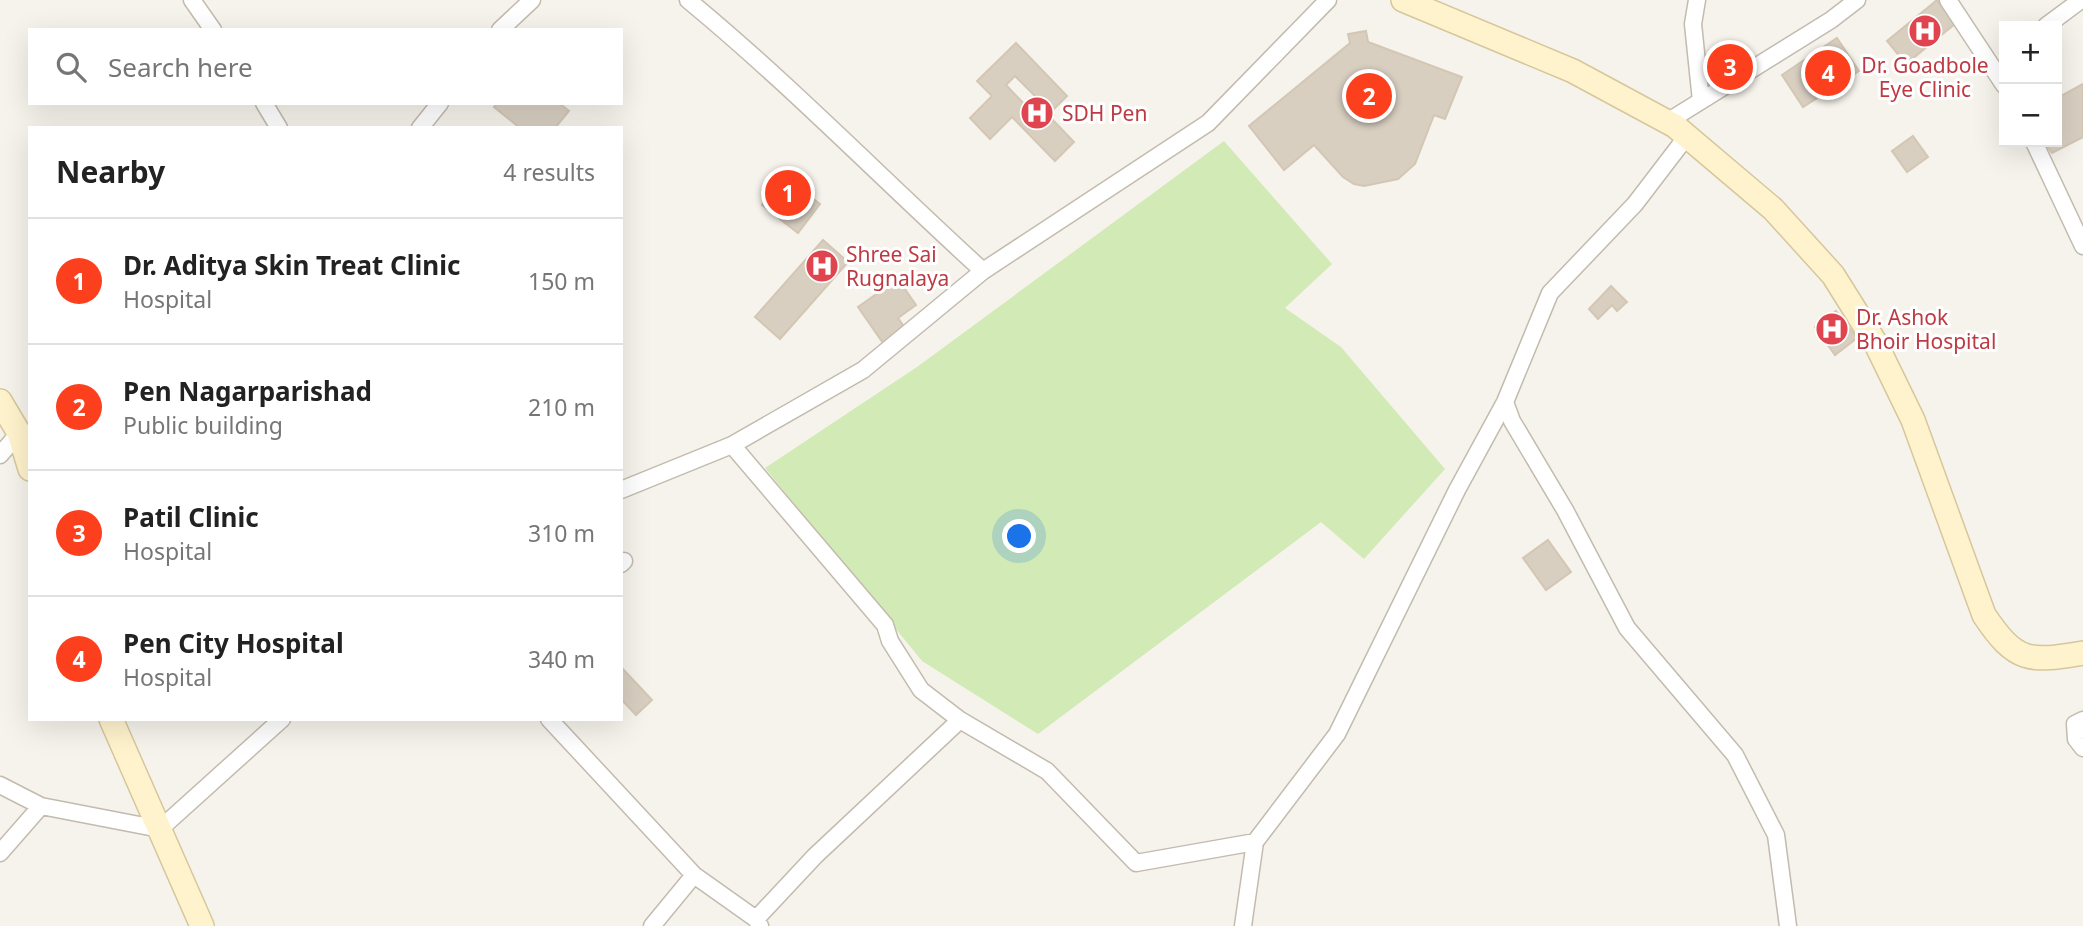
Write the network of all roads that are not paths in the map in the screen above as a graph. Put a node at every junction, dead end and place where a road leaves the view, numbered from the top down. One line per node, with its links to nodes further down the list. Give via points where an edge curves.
1 (192, 0): 11 (street)
2 (532, 0): 12 (street)
3 (688, 0): 23 (street, via 747,49)
4 (1328, 0): 23 (street, via 1208,123)
5 (1402, 0): 17 (main road, via 1573,71)
6 (1697, 0): 14 (street, via 1693,24)
7 (1857, 0): 14 (street)
8 (1948, 0): 13 (street)
9 (2081, 0): 10 (street)
10 (2053, 21)
11 (212, 28)
12 (502, 28)
13 (1999, 62)
14 (1701, 101): 17 (street)
15 (265, 105): 18 (street)
16 (438, 105): 19 (street)
17 (1667, 122): 20 (main road)
18 (278, 126)
19 (422, 126)
20 (1687, 136): 25 (street, via 1635,204 1550,293); 31 (main road, via 1773,209 1840,287 1913,420 1984,615 2002,642 2024,656 2039,659)
21 (2036, 147): 22 (street)
22 (2083, 246)
23 (983, 271): 27 (street, via 863,370)
24 (0, 401): 26 (main road)
25 (1505, 402): 41 (street, via 1337,734); 48 (street, via 1627,628 1735,755 1776,835)
26 (24, 433): 28 (street); 29 (main road)
27 (732, 445): 30 (street); 32 (street, via 885,625 921,690)
28 (0, 455)
29 (28, 457)
30 (623, 489)
31 (2083, 653)
32 (960, 720): 41 (street, via 1047,771 1136,863); 44 (street, via 816,856)
33 (2083, 720): 37 (street, via 2075,724)
34 (112, 721): 40 (main road)
35 (280, 721): 40 (street)
36 (551, 721): 43 (street)
37 (2083, 748)
38 (0, 785): 39 (street)
39 (41, 806): 40 (street); 42 (street)
40 (160, 828): 45 (main road)
41 (1255, 842): 47 (street)
42 (0, 853)
43 (694, 875): 44 (street); 46 (street)
44 (758, 923)
45 (202, 926)
46 (652, 926)
47 (1243, 926)
48 (1788, 926)

